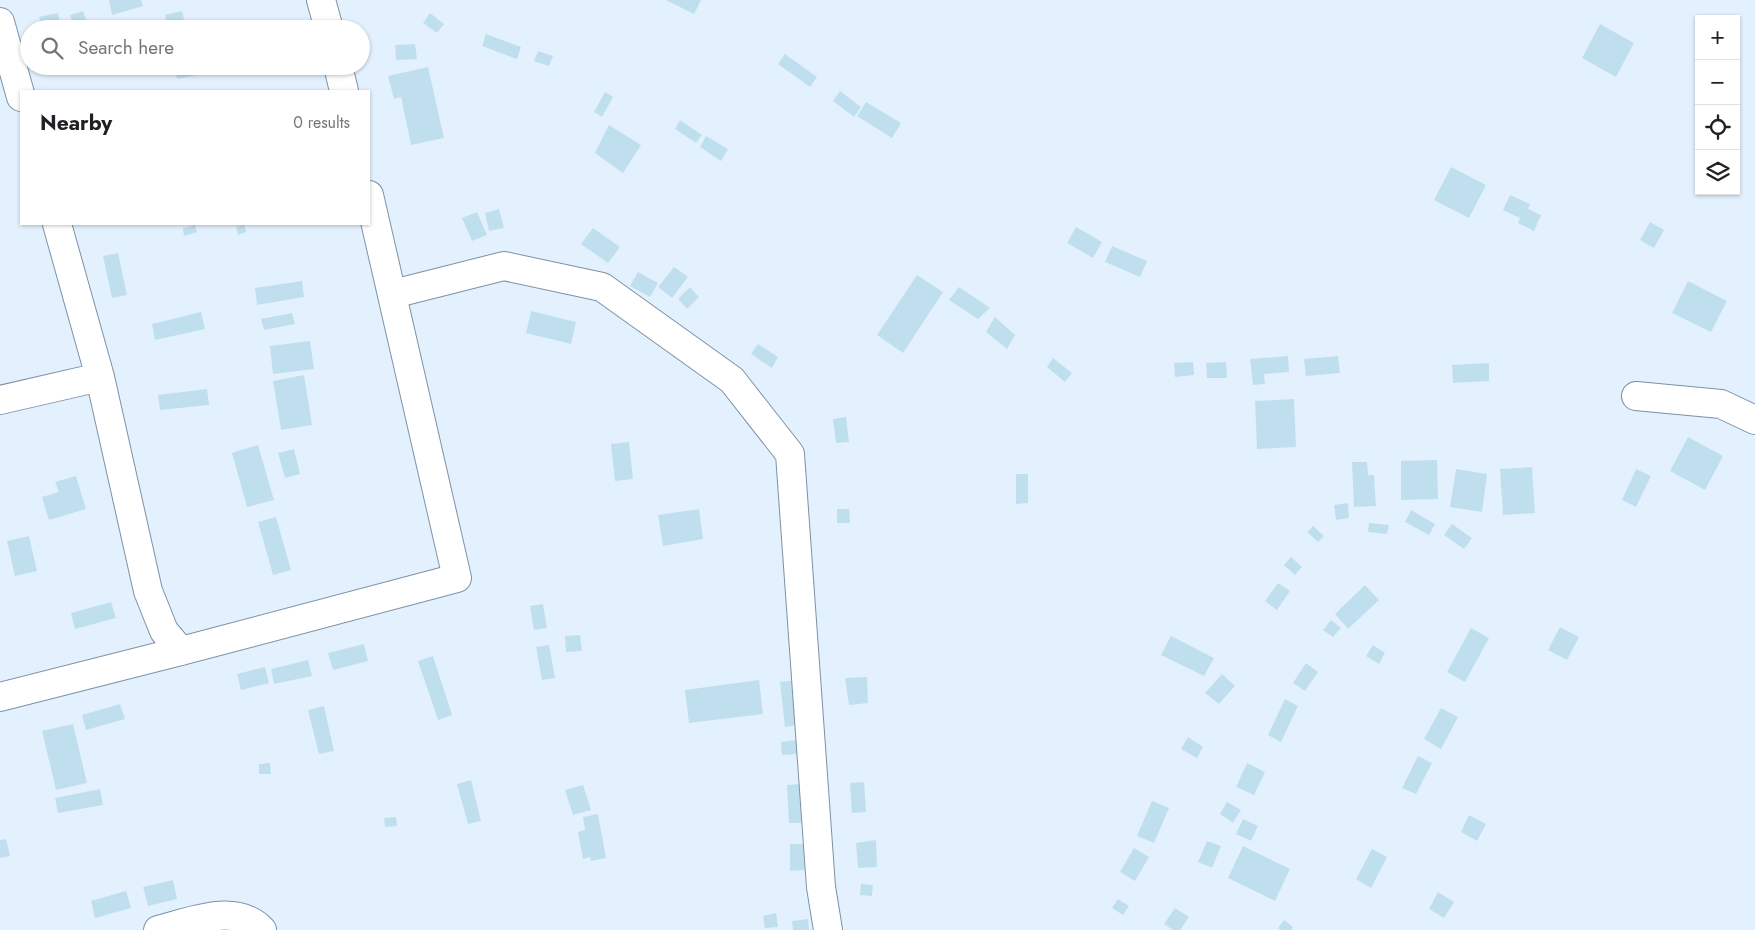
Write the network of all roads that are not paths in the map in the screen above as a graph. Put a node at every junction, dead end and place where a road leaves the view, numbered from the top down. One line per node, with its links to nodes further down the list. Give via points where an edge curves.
1 (322, 0): 2 (street)
2 (326, 20)
3 (0, 22): 6 (street)
4 (340, 75): 5 (street)
5 (344, 90)
6 (20, 93)
7 (370, 199): 9 (street)
8 (57, 225): 10 (street)
9 (393, 294): 14 (street, via 457,578); 18 (street, via 504,266 602,287 732,380 790,454 821,887)
10 (100, 377): 12 (street); 14 (street, via 148,590 164,631)
11 (1636, 396): 13 (street, via 1721,404)
12 (0, 400)
13 (1755, 420)
14 (181, 652): 15 (street)
15 (0, 697)
16 (158, 930): 17 (street, via 208,917 237,916)
17 (262, 930)
18 (828, 930)

